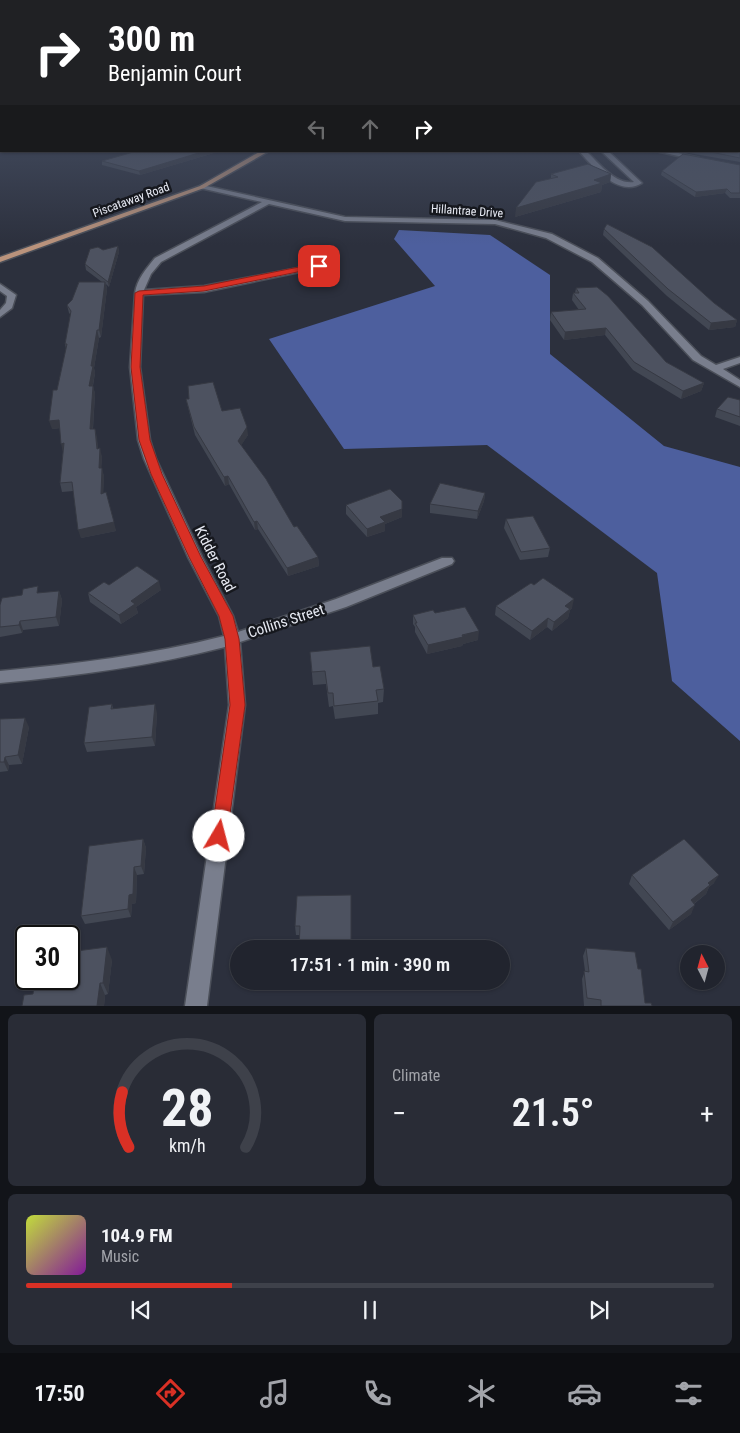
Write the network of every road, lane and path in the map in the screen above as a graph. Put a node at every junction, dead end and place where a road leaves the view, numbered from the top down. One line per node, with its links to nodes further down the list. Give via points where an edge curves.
1 (264, 152): 6 (main road, Piscataway Road)
2 (583, 152): 3 (street, via 618,183 639,183)
3 (605, 152)
4 (664, 152): 5 (street)
5 (704, 160)
6 (202, 187): 7 (street, Hillantrae Drive); 8 (main road, Piscataway Road)
7 (268, 202): 11 (street, Kidder Road, via 158,260 147,273); 14 (street, Hillantrae Drive, via 345,219 495,222 549,236 595,260 644,303 696,358)
8 (0, 260)
9 (319, 266): 11 (street, via 204,289)
10 (0, 287): 12 (street, via 12,295 12,300)
11 (139, 293): 17 (street, Kidder Road, via 135,367 144,440 156,474 226,616)
12 (0, 314)
13 (740, 360): 14 (street)
14 (714, 369): 15 (street, Hillantrae Drive)
15 (740, 384)
16 (447, 562): 17 (street, Collins Street, via 344,602)
17 (232, 639): 18 (street, Collins Street, via 92,666); 19 (street, Kidder Road, via 237,705)
18 (0, 677)
19 (196, 1006)

